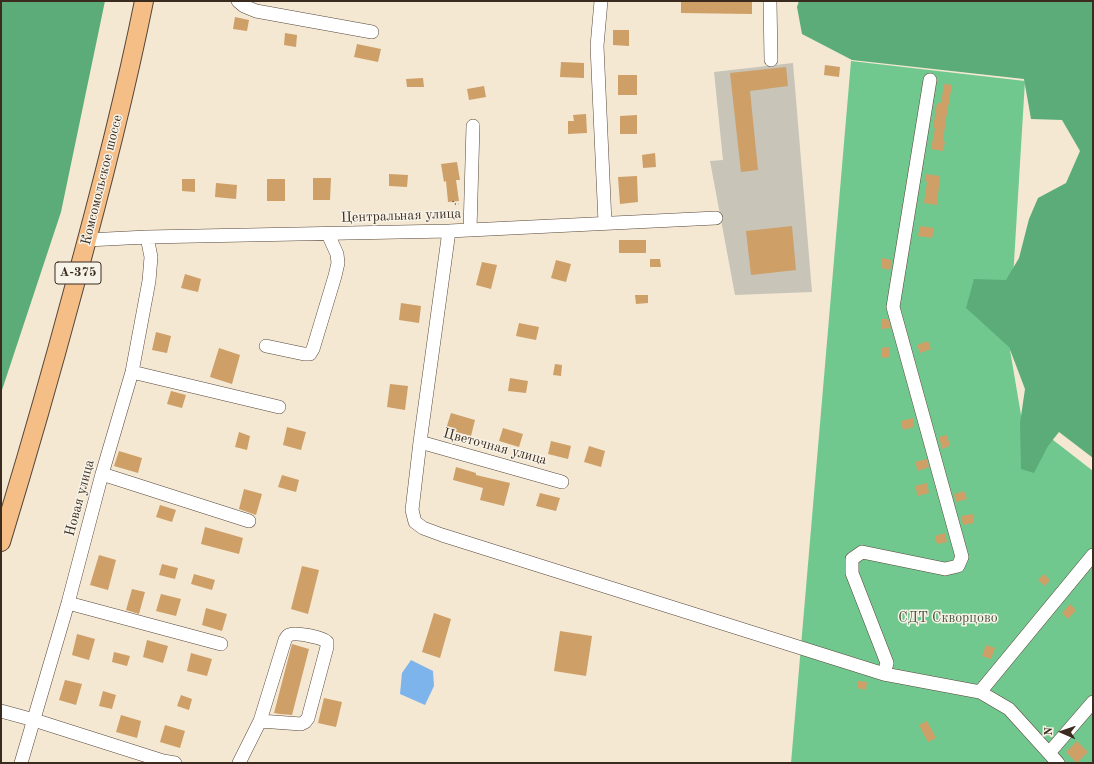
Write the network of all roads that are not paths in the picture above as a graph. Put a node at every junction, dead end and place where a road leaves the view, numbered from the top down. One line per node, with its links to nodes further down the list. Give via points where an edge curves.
1 (144, 1): 15 (highway, Комсомольское шоссе / А-375, via 115,135)
2 (238, 1): 5 (street, via 256,11)
3 (601, 1): 10 (street, via 597,46)
4 (770, 1): 6 (street)
5 (372, 32)
6 (771, 60)
7 (930, 80): 27 (street, via 893,307 962,557 958,566 945,569 862,552 852,559 852,573 887,663)
8 (473, 126): 11 (street)
9 (716, 218): 10 (street, Центральная улица)
10 (605, 223): 11 (street, Центральная улица)
11 (470, 230): 12 (street, Центральная улица)
12 (449, 231): 13 (street, Центральная улица); 19 (street)
13 (328, 234): 14 (street, Центральная улица); 16 (street, via 337,254 338,264 313,349 310,354 304,354)
14 (147, 238): 15 (street, Центральная улица); 17 (street, Новая улица, via 151,257 149,281)
15 (87, 240): 23 (highway, Комсомольское шоссе / А-375)
16 (266, 346)
17 (132, 372): 18 (street); 20 (street, Новая улица)
18 (279, 407)
19 (420, 442): 21 (street, Цветочная улица); 27 (street, via 412,510 414,522 423,528)
20 (102, 474): 22 (street); 25 (street, Новая улица)
21 (562, 482)
22 (249, 521)
23 (1, 542)
24 (1093, 555): 28 (street)
25 (68, 603): 26 (street); 31 (street, Новая улица)
26 (221, 644)
27 (884, 674): 28 (street)
28 (980, 692): 33 (street, via 1009,709)
29 (1093, 702): 33 (street)
30 (1, 712): 31 (street)
31 (34, 720): 34 (street); 35 (street, Новая улица)
32 (260, 721): 32 (street, via 288,635 323,638 327,642 327,647 305,722 301,724); 36 (street)
33 (1049, 753): 37 (street)
34 (167, 762)
35 (21, 763)
36 (239, 763)
37 (1058, 763)

